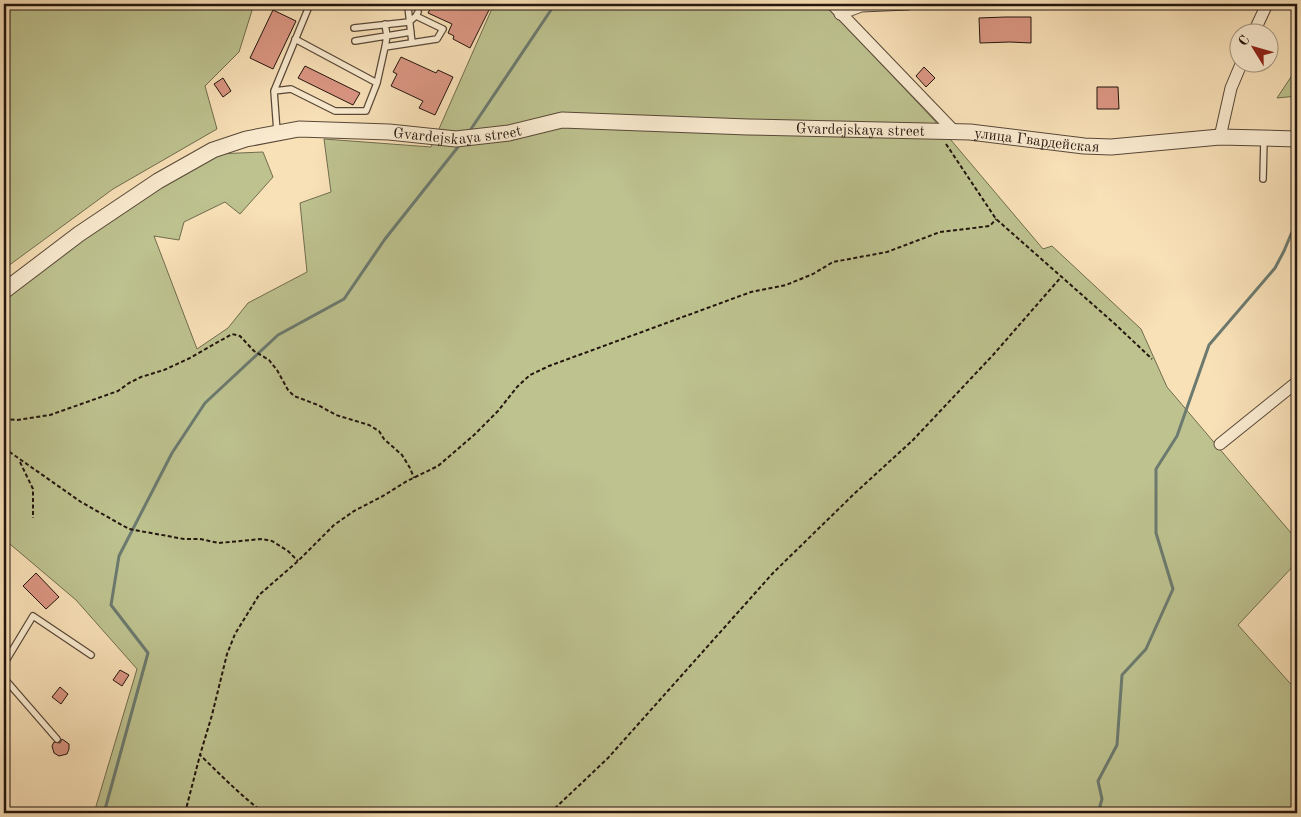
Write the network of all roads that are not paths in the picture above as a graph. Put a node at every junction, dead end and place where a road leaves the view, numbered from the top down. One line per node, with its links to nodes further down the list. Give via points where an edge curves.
1 (310, 4): 13 (lane)
2 (832, 4): 6 (street, улица Гвардейская)
3 (908, 4): 6 (street, via 861,6)
4 (1267, 4): 8 (street)
5 (408, 7): 7 (lane)
6 (840, 14): 20 (street, улица Гвардейская)
7 (409, 22): 9 (lane); 11 (lane); 15 (lane, via 417,14 443,29 437,39)
8 (1259, 22)
9 (385, 24): 10 (lane); 12 (lane)
10 (354, 28)
11 (411, 32): 12 (lane); 15 (lane)
12 (387, 36): 14 (lane); 16 (lane)
13 (295, 39): 18 (lane); 19 (lane)
14 (355, 42)
15 (412, 43): 16 (lane)
16 (385, 47): 18 (lane)
17 (1238, 72): 22 (street)
18 (377, 83): 19 (lane, via 366,111 335,112 290,89)
19 (274, 91): 21 (lane)
20 (955, 132): 21 (street, Gvardejskaya street, via 562,120 509,133 456,139 371,131 299,129); 22 (street, улица Гвардейская, via 1111,147)
21 (278, 133): 26 (street, Gvardejskaya street, via 213,150 158,180)
22 (1220, 137): 23 (street, улица Гвардейская)
23 (1264, 138): 24 (street, улица Гвардейская); 25 (lane)
24 (1297, 140)
25 (1263, 179)
26 (4, 291)
27 (1297, 382): 28 (street)
28 (1220, 444)
29 (91, 655): 30 (lane, via 33,616)
30 (4, 664)
31 (4, 678): 32 (lane)
32 (57, 739)

